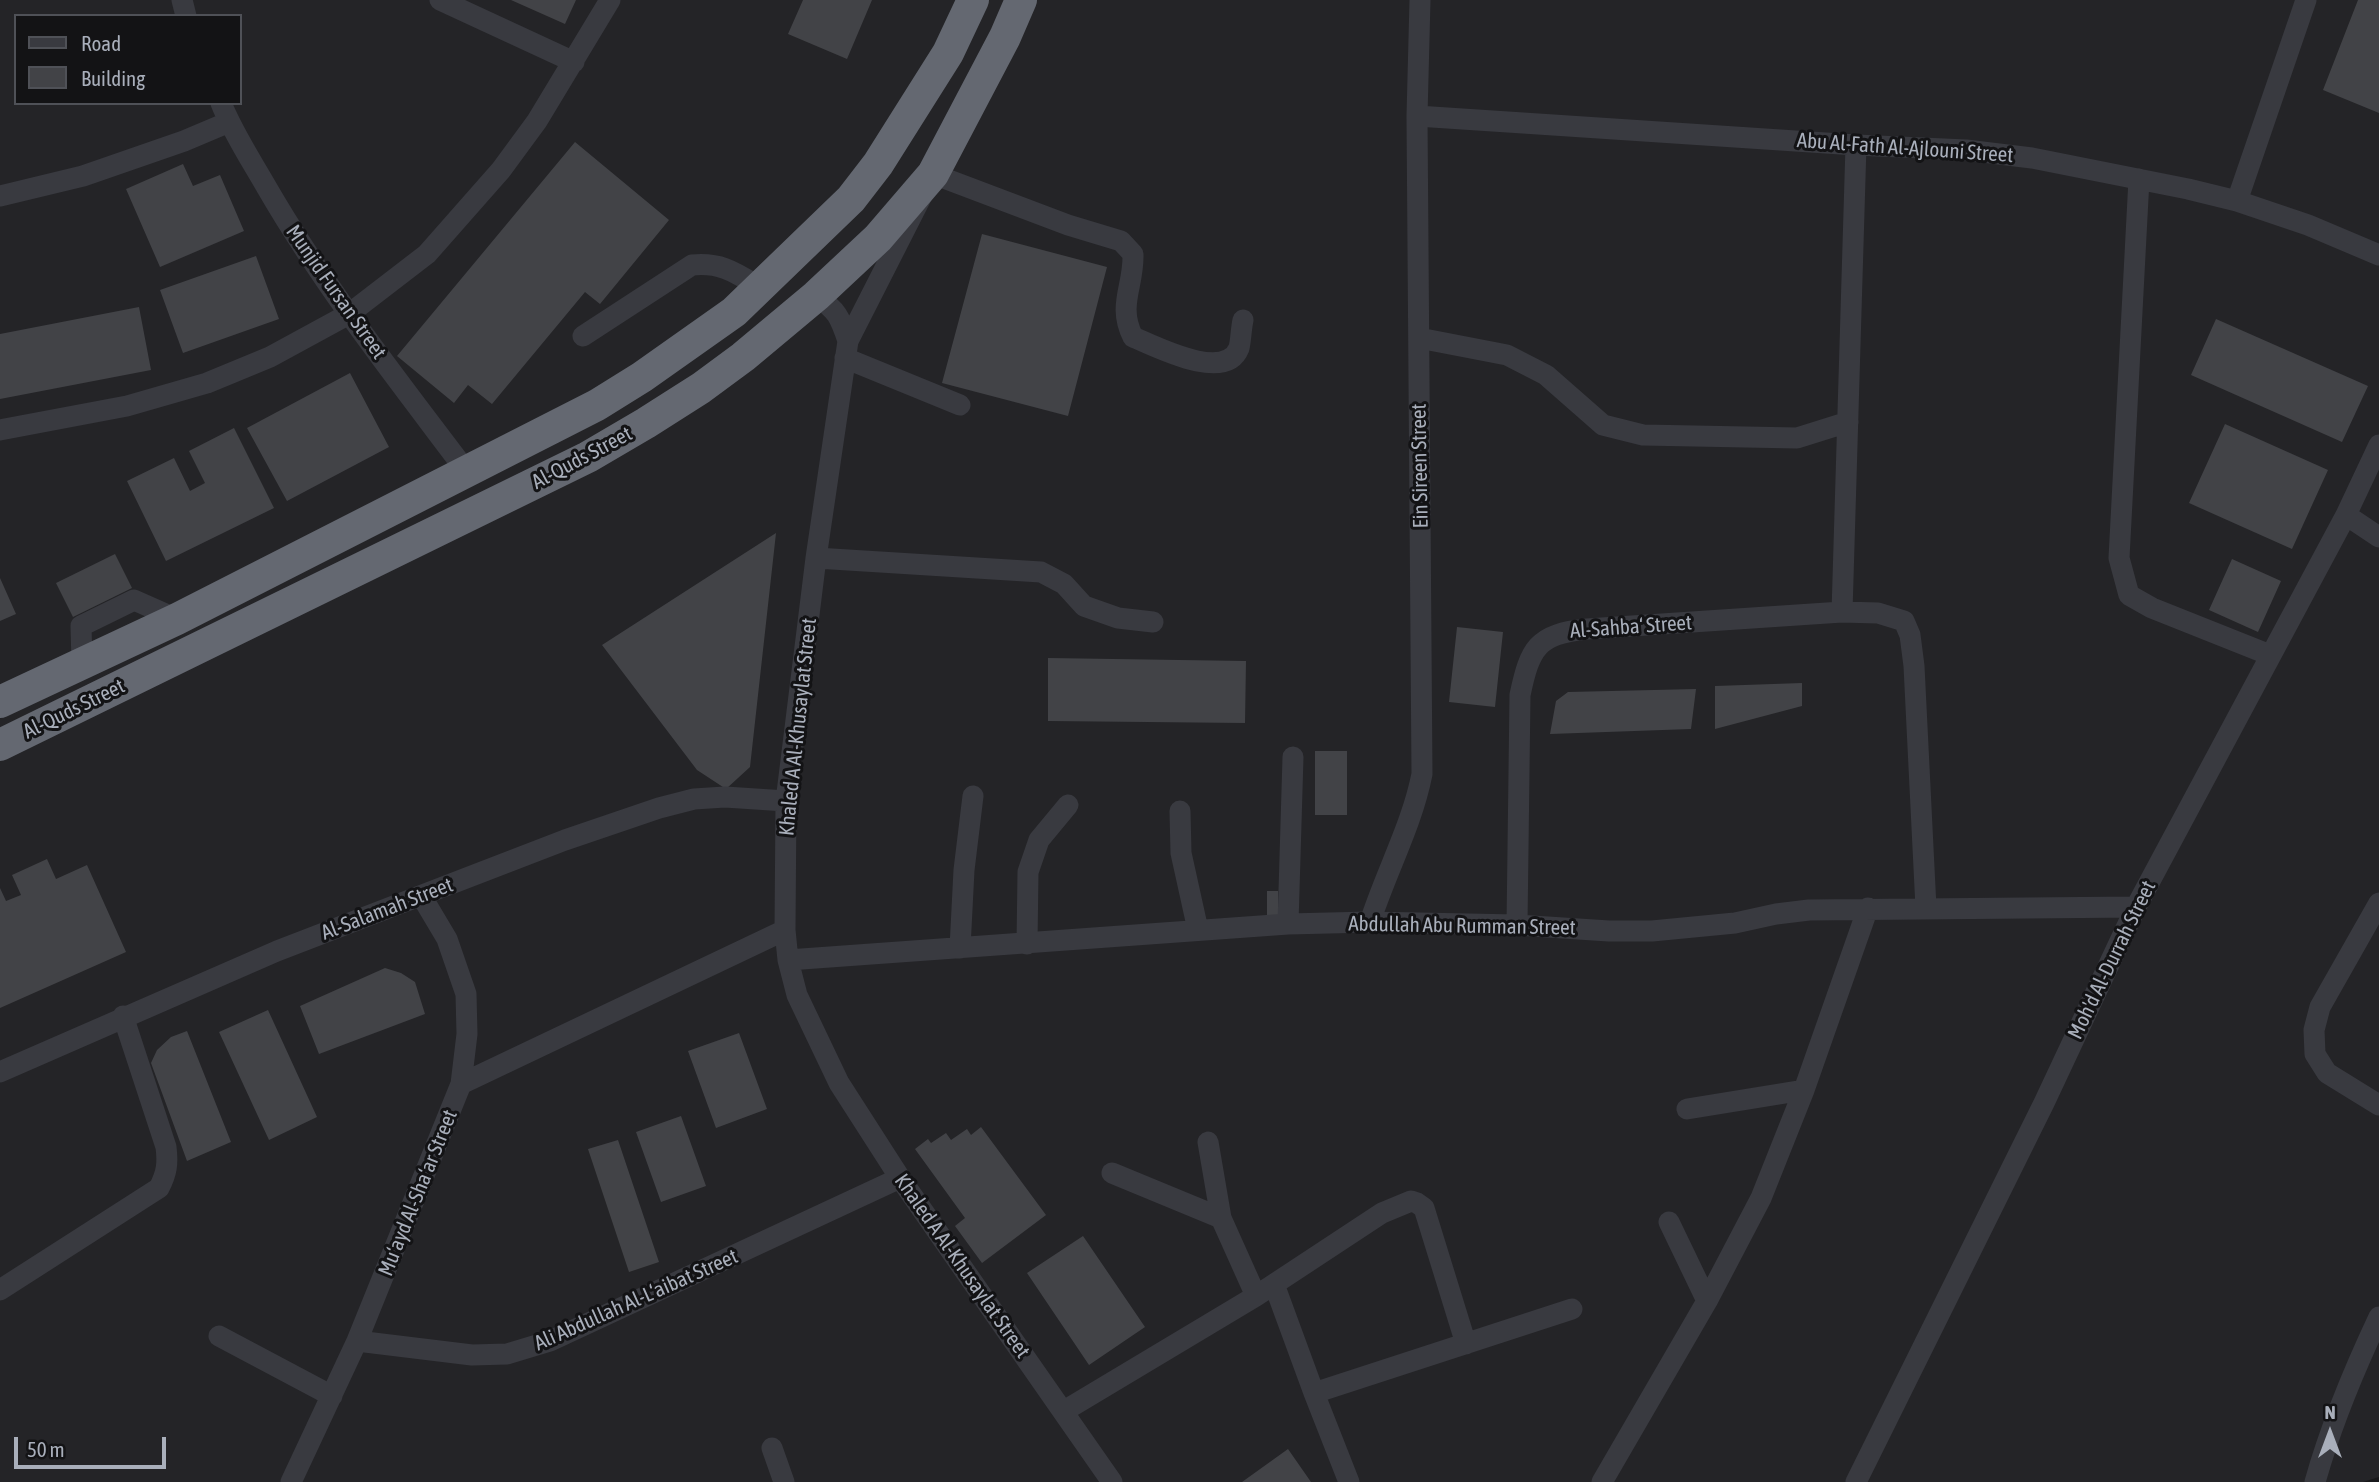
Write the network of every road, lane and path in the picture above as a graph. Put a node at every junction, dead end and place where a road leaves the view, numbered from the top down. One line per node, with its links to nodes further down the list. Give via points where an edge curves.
1 (440, 0): 7 (street)
2 (610, 0): 7 (street)
3 (973, 0): 16 (highway, Al-Quds Street, via 948,53 878,164 851,199)
4 (1021, 0): 11 (highway, Al-Quds Street)
5 (1420, 0): 9 (street, Ein Sireen Street)
6 (2306, 0): 14 (street)
7 (574, 61): 18 (street, via 515,150 458,220 427,254)
8 (225, 113): 13 (street, via 184,141 83,176); 18 (street, Munjid Fursan Street, via 284,216)
9 (1417, 116): 10 (street, Abu Al-Fath Al-Ajlouni Street); 21 (street, Ein Sireen Street)
10 (1856, 145): 12 (street, Abu Al-Fath Al-Ajlouni Street, via 2004,154); 24 (street)
11 (933, 174): 17 (highway, Al-Quds Street, via 878,238); 19 (street, via 1121,241 1133,254 1125,305 1133,337 1187,360 1213,363 1229,359 1238,349); 22 (street, Khaled A Al-Khusaylat Street)
12 (2139, 179): 14 (street, Abu Al-Fath Al-Ajlouni Street); 33 (street, via 2119,558 2129,595)
13 (0, 196)
14 (2237, 201): 15 (street, Abu Al-Fath Al-Ajlouni Street)
15 (2379, 255)
16 (761, 288): 20 (street, via 725,267 692,265); 27 (highway, Al-Quds Street, via 642,377)
17 (816, 296): 22 (street, via 841,318); 35 (highway, Al-Quds Street, via 701,388 588,457)
18 (349, 314): 25 (street, via 270,357 207,383 127,406); 27 (street, Munjid Fursan Street)
19 (1243, 320)
20 (583, 335)
21 (1419, 338): 24 (street, via 1507,355 1546,375 1604,425 1643,435 1797,438); 46 (street, Ein Sireen Street, via 1422,774 1417,802)
22 (847, 350): 23 (street); 30 (street, Khaled A Al-Khusaylat Street)
23 (960, 405)
24 (1848, 422): 31 (street)
25 (0, 430)
26 (2379, 444): 28 (street, Moh'd Al-Durrah Street)
27 (467, 472): 34 (highway, Al-Quds Street, via 177,619)
28 (2346, 514): 29 (street); 33 (street, Moh'd Al-Durrah Street)
29 (2379, 537)
30 (816, 558): 32 (street, via 1041,572 1064,584 1084,606 1118,618); 38 (street, Khaled A Al-Khusaylat Street)
31 (1842, 612): 45 (street, Al-Sahba‘ Street, via 1878,613 1903,621 1910,635); 48 (street, Al-Sahba‘ Street, via 1561,632 1540,643 1526,665 1520,695)
32 (1153, 622)
33 (2270, 655): 43 (street, Moh'd Al-Durrah Street)
34 (0, 702)
35 (0, 746)
36 (1293, 757): 47 (street)
37 (973, 796): 52 (street)
38 (786, 801): 41 (street, Al-Salamah Street, via 725,797 671,805 565,840); 49 (street, Khaled A Al-Khusaylat Street)
39 (1068, 805): 51 (street, via 1039,841 1028,872)
40 (1180, 811): 50 (street, via 1181,853)
41 (422, 897): 54 (street, Al-Salamah Street); 56 (street, Mu‘ayd Al-Sha‘ar Street, via 447,939 466,994)
42 (2379, 903): 58 (street, via 2320,1007 2314,1030 2315,1054 2327,1073)
43 (2136, 907): 45 (street, Abdullah Abu Rumman Street); 83 (street, Moh'd Al-Durrah Street)
44 (1868, 908): 45 (street, Abdullah Abu Rumman Street); 48 (street, Abdullah Abu Rumman Street, via 1809,910 1651,931); 57 (street)
45 (1926, 908)
46 (1370, 922): 47 (street, Abdullah Abu Rumman Street); 48 (street, Abdullah Abu Rumman Street)
47 (1288, 924): 50 (street, Abdullah Abu Rumman Street)
48 (1517, 925)
49 (785, 930): 53 (street, Khaled A Al-Khusaylat Street); 56 (street)
50 (1198, 930): 51 (street, Abdullah Abu Rumman Street)
51 (1027, 944): 52 (street, Abdullah Abu Rumman Street)
52 (960, 948): 53 (street, Abdullah Abu Rumman Street)
53 (788, 960): 62 (street, Khaled A Al-Khusaylat Street, via 797,995 839,1083)
54 (123, 1016): 55 (street, Al-Salamah Street); 66 (street, via 166,1147 166,1175 159,1188)
55 (0, 1072)
56 (461, 1084): 72 (street, Mu‘ayd Al-Sha‘ar Street)
57 (1804, 1090): 59 (street); 68 (street, via 1761,1198)
58 (2379, 1105)
59 (1687, 1110)
60 (1208, 1142): 63 (street)
61 (1112, 1173): 63 (street)
62 (901, 1178): 72 (street, Ali Abdullah Al-L‘aibat Street, via 550,1341 507,1354 472,1355); 76 (street, Khaled A Al-Khusaylat Street)
63 (1221, 1219): 67 (street)
64 (1669, 1222): 68 (street)
65 (1274, 1284): 67 (street); 73 (street, via 1382,1213 1403,1203 1417,1203 1424,1208); 74 (street)
66 (0, 1290)
67 (1256, 1296): 76 (street)
68 (1707, 1301): 82 (street)
69 (1572, 1310): 73 (street)
70 (2379, 1317): 84 (street)
71 (219, 1336): 75 (street)
72 (357, 1341): 75 (street, Mu‘ayd Al-Sha‘ar Street)
73 (1466, 1344): 74 (street)
74 (1314, 1393): 81 (street)
75 (332, 1396): 78 (street, Mu‘ayd Al-Sha‘ar Street)
76 (1064, 1411): 80 (street, Khaled A Al-Khusaylat Street)
77 (772, 1448): 79 (street)
78 (291, 1482)
79 (784, 1482)
80 (1112, 1482)
81 (1349, 1482)
82 (1602, 1482)
83 (1856, 1482)
84 (2315, 1482)

